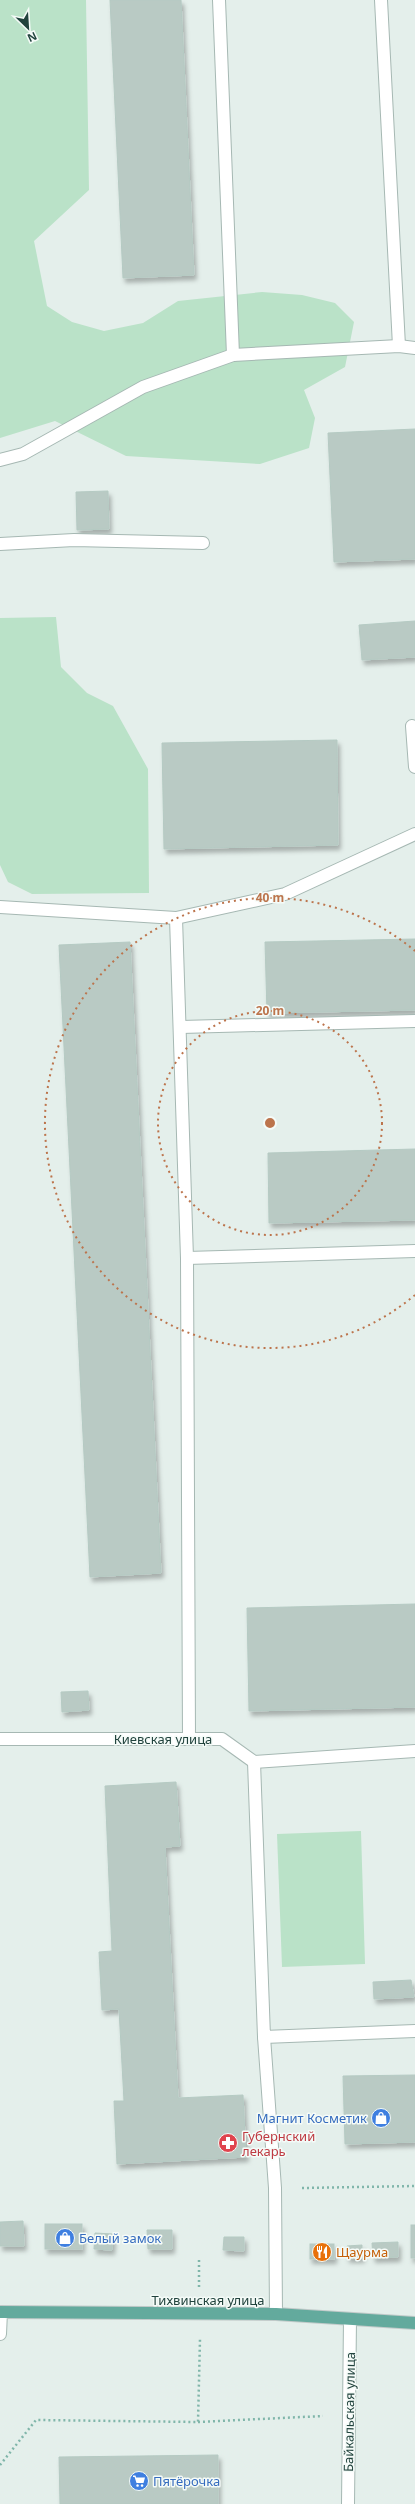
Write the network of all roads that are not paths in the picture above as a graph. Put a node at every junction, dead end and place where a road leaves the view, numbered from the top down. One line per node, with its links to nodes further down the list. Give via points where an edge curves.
1 (219, 0): 5 (street)
2 (381, 0): 3 (street)
3 (399, 346): 4 (street); 5 (street)
4 (415, 348)
5 (232, 355): 6 (street, via 143,387 23,454)
6 (0, 460)
7 (203, 543): 8 (street, via 74,540)
8 (0, 544)
9 (412, 726): 10 (street)
10 (415, 768)
11 (415, 834): 13 (street, via 285,894)
12 (0, 907): 13 (street)
13 (176, 918): 15 (street)
14 (415, 1021): 15 (street)
15 (181, 1027): 17 (street)
16 (415, 1251): 17 (street)
17 (187, 1258): 19 (street)
18 (0, 1739): 19 (street, Киевская улица)
19 (189, 1739): 21 (street, Киевская улица, via 222,1739)
20 (415, 1751): 21 (street)
21 (254, 1762): 23 (street)
22 (415, 2031): 23 (street)
23 (264, 2037): 25 (street, via 275,2188)
24 (0, 2312): 25 (main road, Тихвинская улица); 28 (street)
25 (276, 2314): 26 (main road, Тихвинская улица)
26 (350, 2319): 27 (main road, Тихвинская улица); 29 (street, Байкальская улица)
27 (415, 2323)
28 (0, 2334)
29 (348, 2504)

